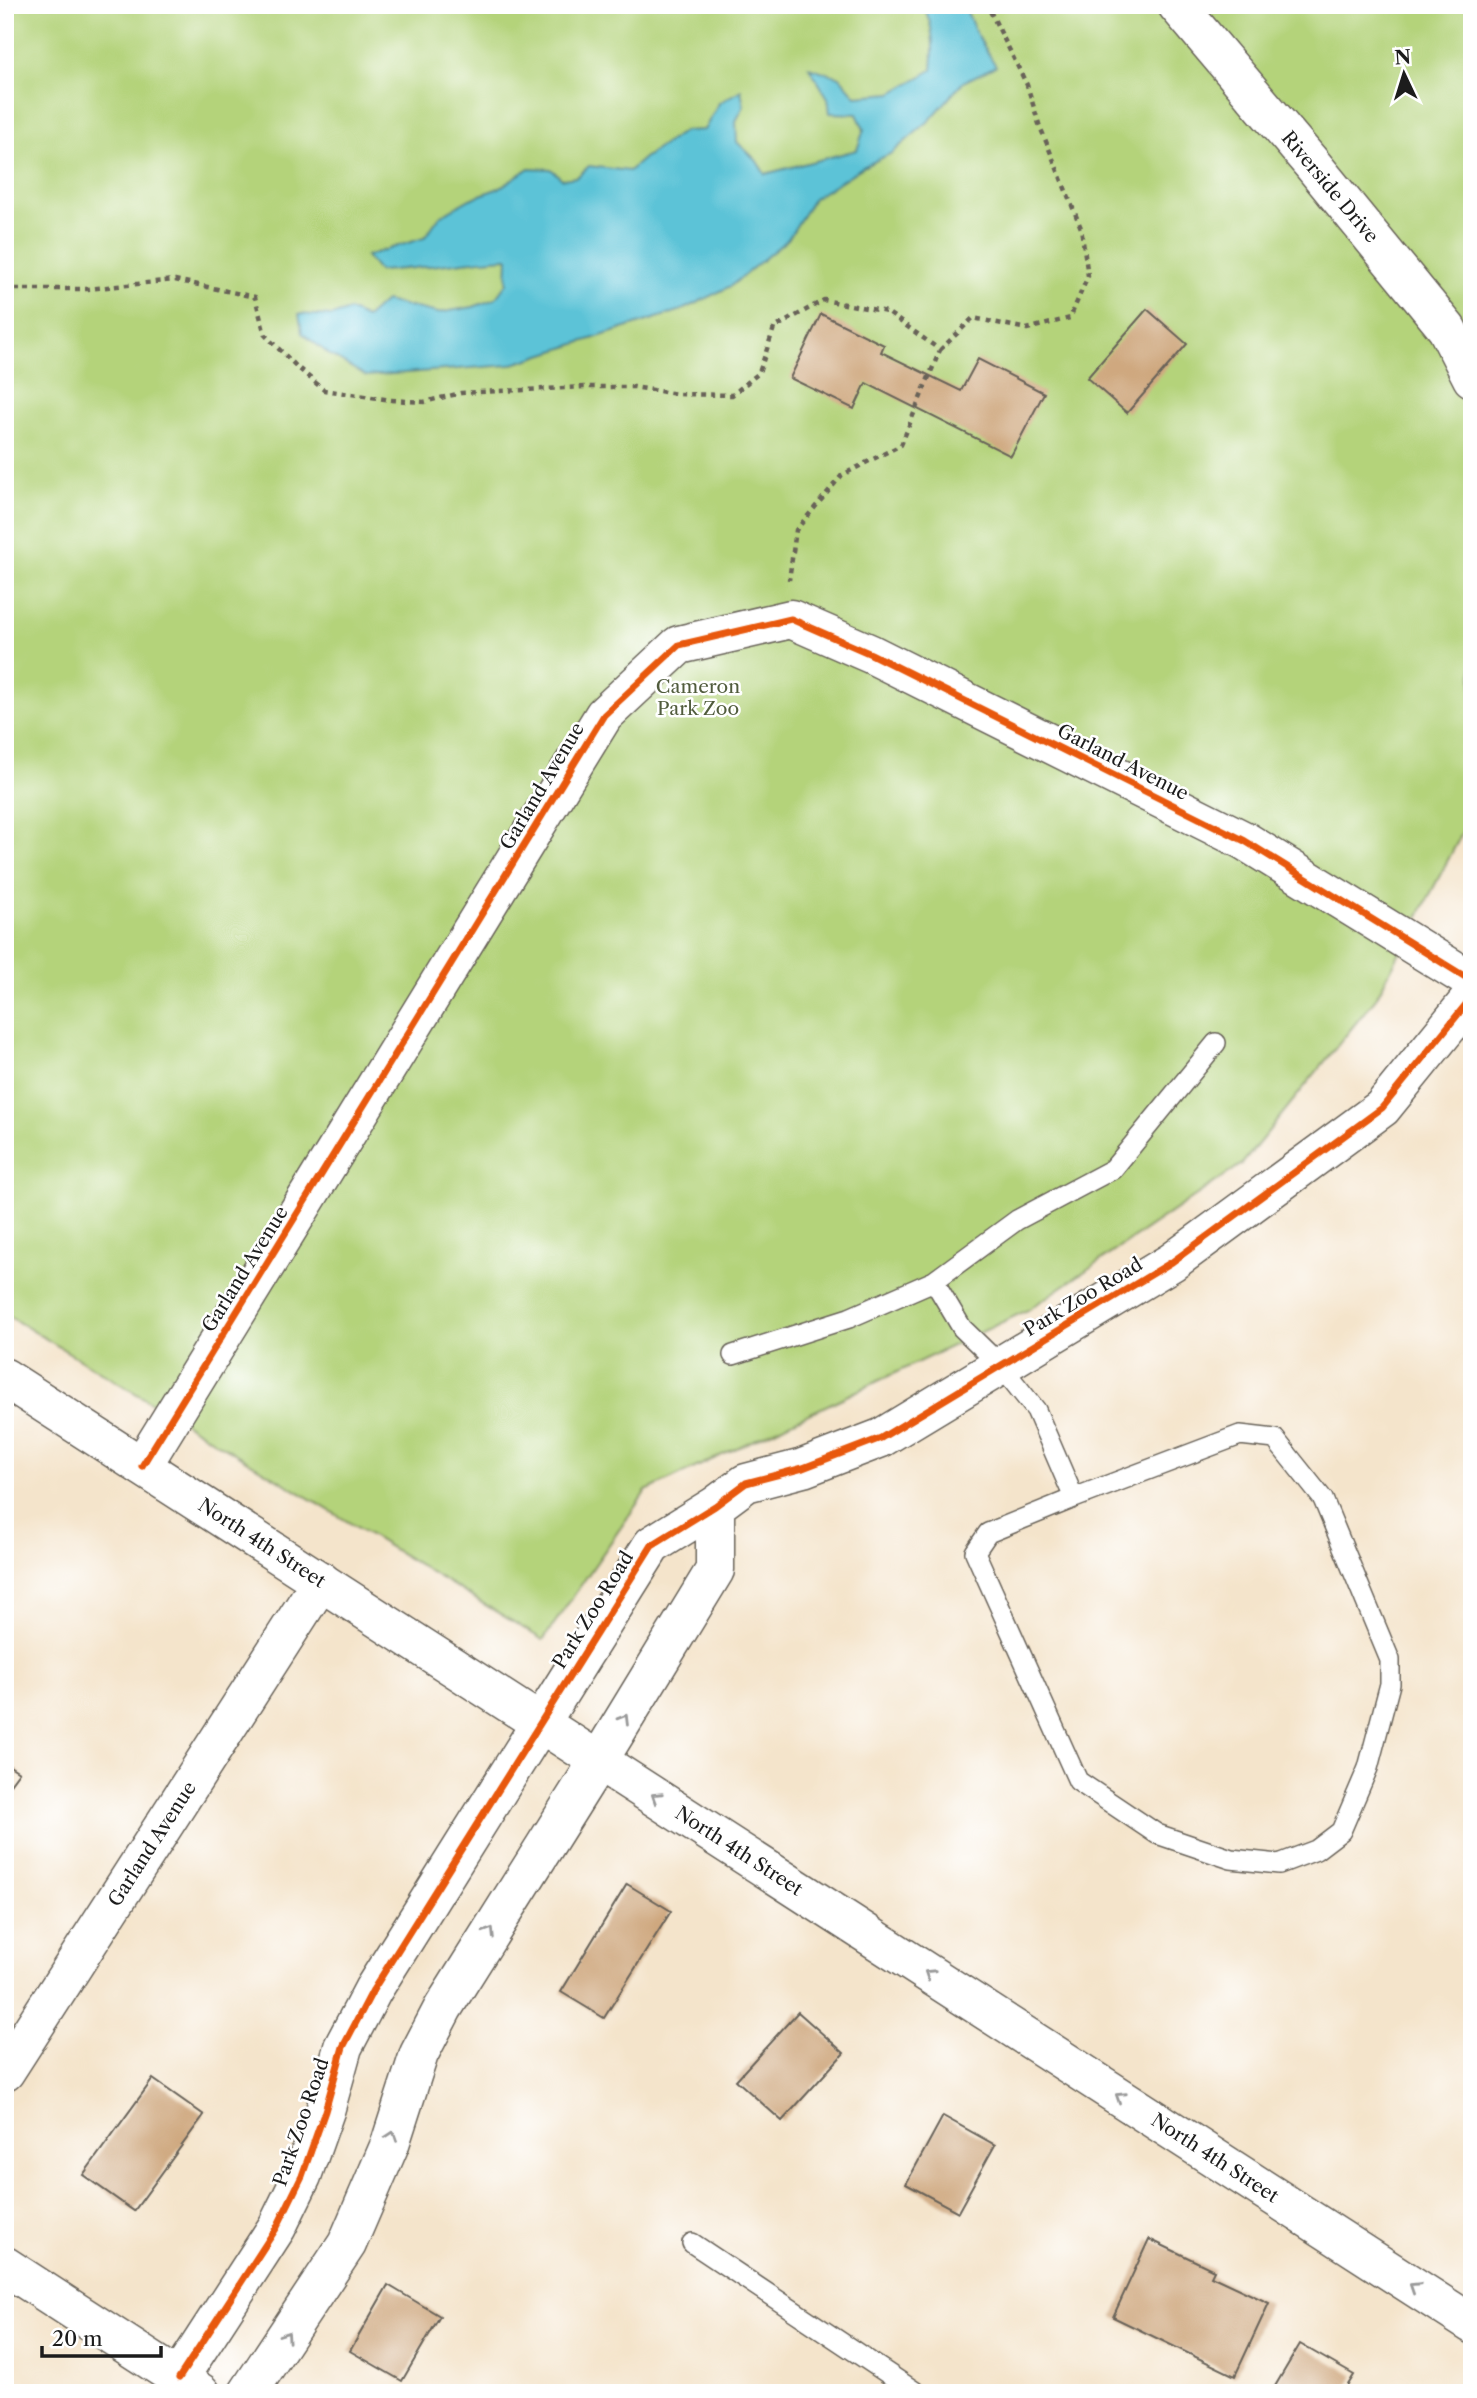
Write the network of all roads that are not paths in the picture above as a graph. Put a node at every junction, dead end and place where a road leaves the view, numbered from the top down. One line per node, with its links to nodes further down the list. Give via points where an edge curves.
1 (1177, 5): 2 (street, Riverside Drive, via 1447,329)
2 (1472, 378)
3 (1472, 981): 10 (street, Garland Avenue, via 1245,841 871,654 791,619 679,645 604,715)
4 (1472, 997): 8 (street, Park Zoo Road, via 1381,1108 1172,1262)
5 (1216, 1044): 6 (lane, via 1113,1168 1017,1220)
6 (934, 1281): 7 (lane, via 849,1318); 8 (lane, via 962,1328)
7 (733, 1356)
8 (1000, 1365): 11 (lane, via 1036,1410); 12 (street, Park Zoo Road, via 881,1438 803,1468 746,1483)
9 (5, 1378): 10 (street, North 4th Street)
10 (142, 1466): 13 (street, North 4th Street)
11 (1074, 1498): 11 (lane, via 1240,1435 1275,1439 1323,1499 1390,1660 1390,1684 1368,1768 1341,1831 1316,1850 1279,1864 1231,1859 1157,1834 1078,1781 975,1552 988,1533)
12 (715, 1506): 14 (street, Park Zoo Road, via 652,1545); 15 (street, one-way to 12, via 715,1570)
13 (321, 1581): 14 (street, North 4th Street); 16 (street, Garland Avenue)
14 (541, 1723): 15 (street, North 4th Street); 20 (street, Park Zoo Road, via 373,1990 343,2047 302,2176)
15 (598, 1760): 19 (street, North 4th Street, one-way to 15); 21 (street, one-way to 15, via 348,2244 390,2144 419,2054 443,2008)
16 (5, 2071)
17 (692, 2244): 22 (lane)
18 (5, 2266): 20 (street)
19 (1472, 2324)
20 (190, 2386)
21 (248, 2393)
22 (917, 2393)

